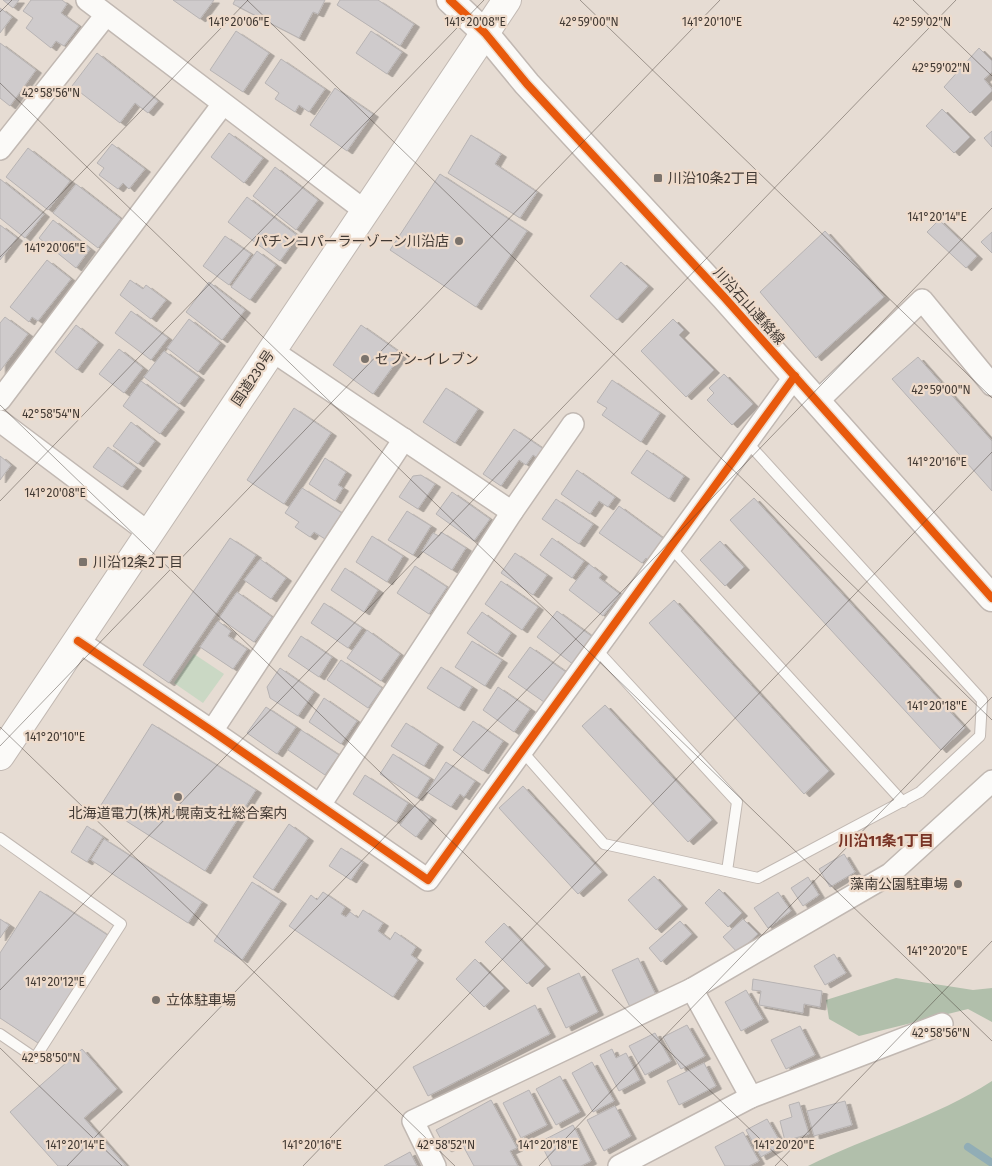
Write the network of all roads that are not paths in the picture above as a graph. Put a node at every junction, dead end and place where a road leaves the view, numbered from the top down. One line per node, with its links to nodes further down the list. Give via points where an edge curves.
1 (87, 0): 4 (street)
2 (450, 0): 5 (street, 川沿石山連絡線)
3 (507, 0): 5 (highway, 国道230号)
4 (106, 15): 6 (street); 7 (street)
5 (485, 34): 8 (highway, 国道230号); 10 (street, 川沿石山連絡線)
6 (223, 104): 8 (street); 12 (street)
7 (0, 149)
8 (365, 211): 9 (highway, 国道230号)
9 (271, 350): 16 (street); 19 (highway, 国道230号)
10 (795, 376): 13 (street, 川沿石山連絡線); 17 (street)
11 (992, 385): 13 (street, via 922,300)
12 (0, 400)
13 (817, 402): 21 (street, 川沿石山連絡線)
14 (0, 421): 19 (street)
15 (573, 424): 18 (street)
16 (404, 439): 18 (street); 24 (street)
17 (747, 442): 20 (street); 28 (lane, via 982,700 980,736 920,792)
18 (512, 512): 29 (street)
19 (149, 533): 22 (highway, 国道230号)
20 (670, 548): 23 (street); 28 (lane)
21 (992, 598)
22 (78, 641): 24 (street); 26 (highway, 国道230号)
23 (596, 649): 25 (street); 31 (lane, via 737,802)
24 (212, 731): 29 (street)
25 (522, 751): 29 (street, via 428,880); 31 (lane, via 604,844)
26 (0, 756)
27 (992, 781): 32 (street, via 890,874)
28 (902, 802): 31 (lane, via 758,878)
29 (320, 805)
30 (0, 838): 34 (lane, via 121,924 35,1058)
31 (727, 871)
32 (692, 989): 35 (street); 36 (street, via 413,1121)
33 (942, 1024): 35 (street)
34 (0, 1034)
35 (751, 1097): 37 (street)
36 (435, 1166)
37 (619, 1166)

